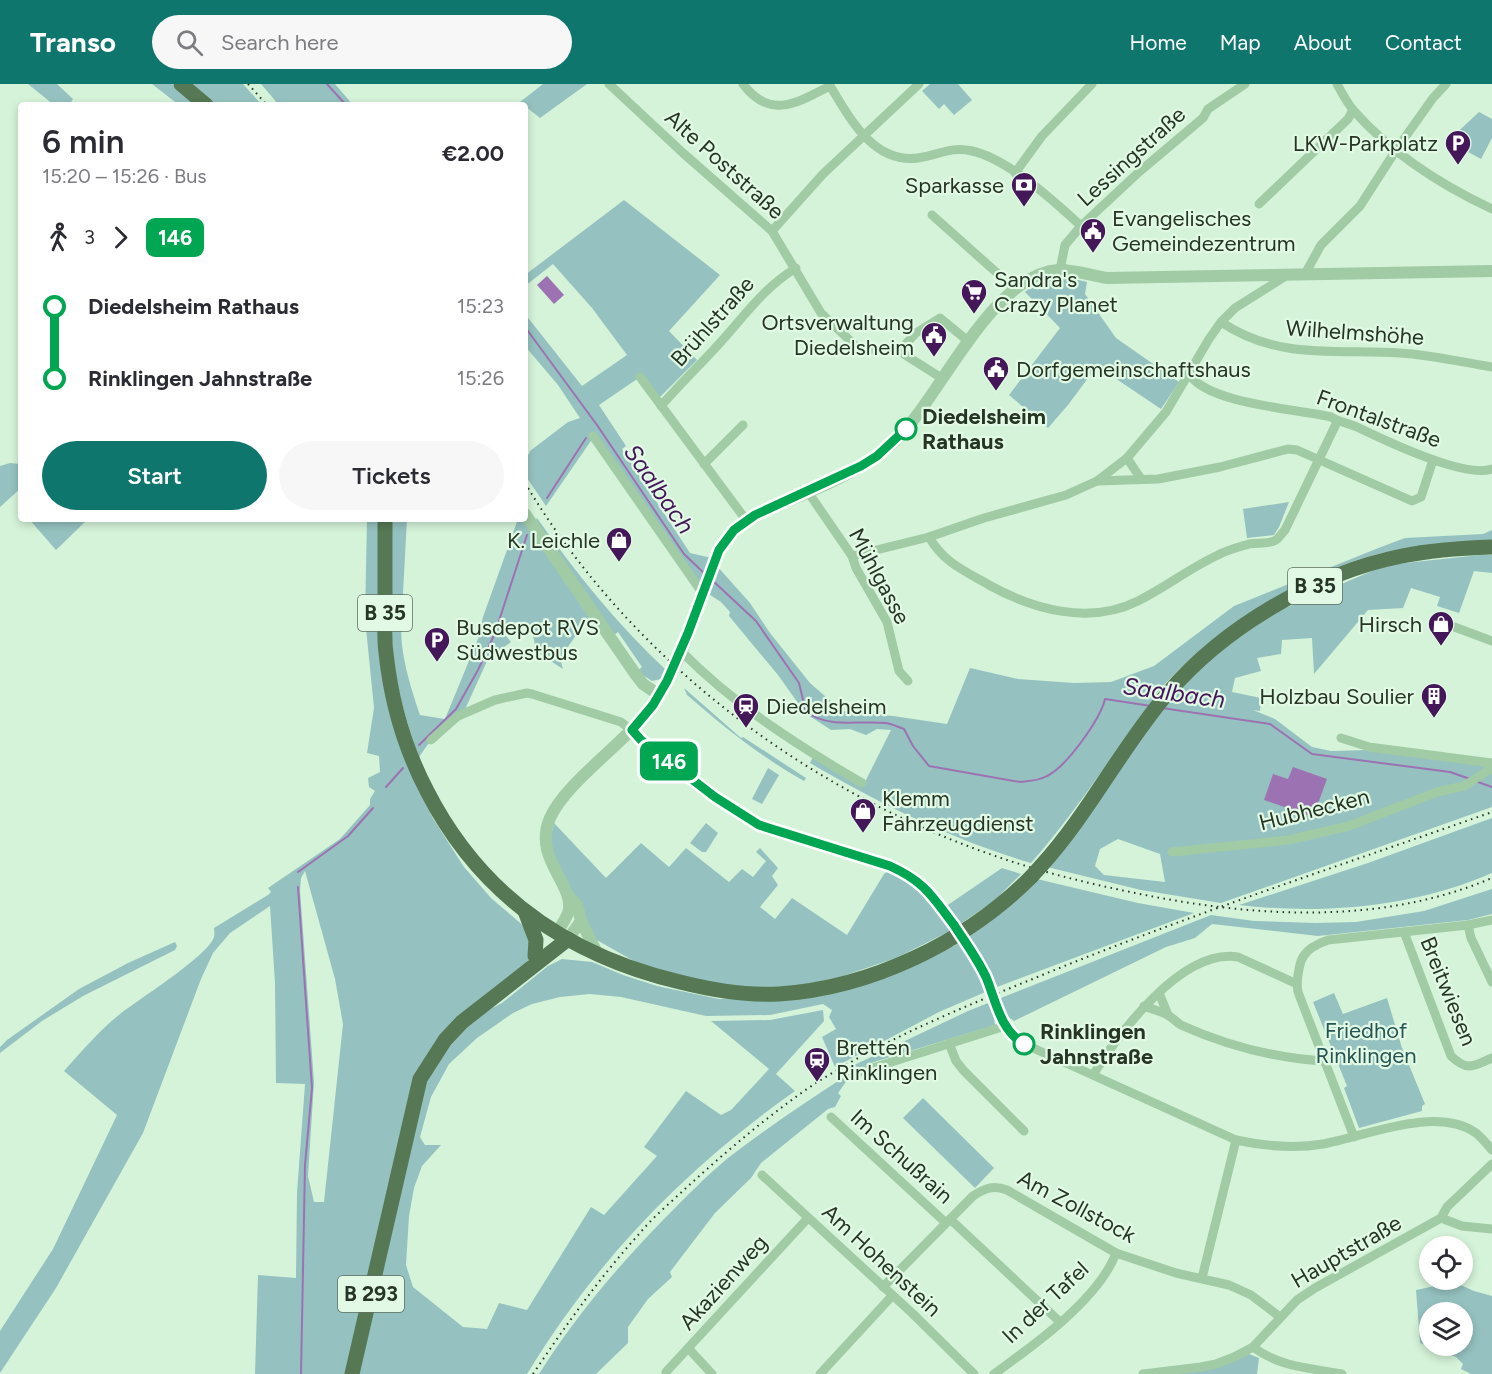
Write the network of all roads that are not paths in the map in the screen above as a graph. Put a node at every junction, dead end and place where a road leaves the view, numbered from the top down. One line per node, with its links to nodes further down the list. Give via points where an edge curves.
1 (181, 84): 12 (main road)
2 (609, 84): 11 (street, Alte Poststraße)
3 (625, 84): 11 (street)
4 (743, 84): 10 (street, via 755,98 777,106 797,102)
5 (919, 84): 14 (street)
6 (1092, 84): 16 (street, via 1042,136)
7 (1245, 84): 20 (street, Lessingstraße, via 1208,109 1203,118)
8 (1337, 84): 13 (street)
9 (1446, 84): 15 (street)
10 (829, 85): 14 (street)
11 (618, 92): 21 (street, Alte Poststraße)
12 (202, 102)
13 (1353, 110): 15 (street); 17 (street)
14 (864, 136): 16 (street, via 894,156 909,159 963,149 987,156); 21 (street, via 823,174)
15 (1396, 150): 18 (street, via 1431,177); 26 (street, via 1360,206 1321,245)
16 (1015, 173): 20 (street)
17 (1259, 204)
18 (1492, 209)
19 (932, 215): 27 (street)
20 (1081, 226): 23 (street, Lessingstraße, via 1065,245)
21 (772, 231): 22 (street, Alte Poststraße)
22 (796, 268): 30 (street, Alte Poststraße, via 821,313 859,349); 35 (street, Brühlstraße, via 762,294)
23 (1060, 270): 25 (street, via 1107,278); 27 (street, via 1035,276)
24 (1492, 271): 26 (street)
25 (1289, 274): 26 (street); 28 (street, via 1235,308)
26 (1305, 274)
27 (1015, 289): 29 (street)
28 (1221, 322): 31 (street, Wilhelmshöhe, via 1239,334 1269,345 1431,356); 32 (street)
29 (969, 341): 30 (street, via 940,318 916,333); 34 (street)
30 (899, 351): 34 (street, Alte Poststraße)
31 (1492, 367)
32 (1189, 374): 36 (street, Frontalstraße, via 1202,386 1240,400 1323,415); 39 (street, via 1166,412)
33 (640, 377): 35 (street)
34 (943, 379): 46 (street, via 894,441 861,466)
35 (661, 406): 42 (street)
36 (1337, 422): 40 (street); 41 (street, Frontalstraße)
37 (743, 425): 42 (street)
38 (593, 436): 53 (street)
39 (1127, 458): 44 (street); 45 (street)
40 (1318, 460): 41 (street, via 1412,501 1424,491); 44 (street, via 1288,449 1220,467); 50 (street, via 1285,530 1276,540 1219,554 1137,602 1102,613 1065,612 1005,594 941,556)
41 (1433, 460): 43 (street, Frontalstraße, via 1480,472)
42 (704, 464): 48 (street)
43 (1492, 469)
44 (1141, 479): 45 (street)
45 (1097, 481): 50 (street, via 1066,495)
46 (808, 492): 48 (street); 52 (street, Mühlgasse)
47 (528, 518): 58 (street, via 636,675)
48 (746, 520): 53 (street, via 719,550)
49 (385, 522): 67 (main road, B 35, via 386,652 406,743 425,789 455,839)
50 (929, 537): 52 (street)
51 (1492, 547): 75 (main road, B 35, via 1430,551 1371,564 1291,597 1239,630 1213,649 1168,693 1036,872 999,907 949,940 899,964 809,991 757,994 658,977)
52 (852, 556): 57 (street, Mühlgasse, via 888,622 899,671)
53 (705, 588): 56 (street)
54 (1441, 622): 55 (street)
55 (1492, 641)
56 (681, 651): 58 (street); 64 (street, via 759,719)
57 (908, 681)
58 (659, 695): 59 (street)
59 (632, 730): 61 (street, via 621,722 527,693 495,700 458,716); 66 (street, via 563,798 549,819 548,853); 70 (street, via 714,796 759,825 906,873 933,896)
60 (1341, 738): 62 (street, via 1369,747)
61 (431, 740)
62 (1492, 763)
63 (1488, 772): 65 (street, Hubhecken, via 1464,786 1437,792 1349,826 1288,840)
64 (862, 783)
65 (1172, 852)
66 (566, 892): 69 (street, via 577,905); 73 (street, via 569,911)
67 (525, 911): 73 (main road, B 35); 76 (main road)
68 (1492, 920): 71 (street, Breitwiesen)
69 (581, 921): 73 (street); 75 (street)
70 (952, 924)
71 (1468, 925): 72 (street, Breitwiesen); 78 (street, Breitwiesen)
72 (1404, 933): 79 (street, Breitwiesen, via 1328,940 1312,946 1300,961); 86 (street, Breitwiesen, via 1450,1056 1469,1067)
73 (562, 936): 75 (main road, B 35); 76 (main road, B 293)
74 (968, 946): 77 (street)
75 (593, 953): 76 (main road, B 293)
76 (540, 957): 110 (main road, B 293, via 462,1022 445,1040 420,1079)
77 (986, 978)
78 (1492, 982)
79 (1297, 984): 80 (street, via 1238,957 1222,957 1193,968); 87 (street)
80 (1159, 993): 81 (street); 83 (street)
81 (1144, 1006): 83 (street); 89 (street)
82 (998, 1009): 84 (street)
83 (1168, 1015): 87 (street, via 1179,1024 1222,1040 1264,1052)
84 (1005, 1026): 85 (street); 89 (street, via 1022,1043)
85 (949, 1042): 88 (street); 91 (street, via 964,1071)
86 (1492, 1058)
87 (1324, 1061): 92 (street)
88 (860, 1072)
89 (1093, 1075): 93 (street)
90 (831, 1117): 99 (street, Im Schußrain)
91 (1024, 1131)
92 (1354, 1137): 93 (street, via 1287,1147); 94 (street, via 1402,1125 1438,1122 1465,1127)
93 (1236, 1140): 102 (street)
94 (1492, 1150)
95 (1492, 1164): 98 (street, Hauptstraße, via 1447,1207)
96 (762, 1175): 97 (street, Am Hohenstein)
97 (808, 1218): 103 (street, Am Hohenstein); 108 (street, Akazienweg)
98 (1441, 1218): 100 (street, via 1462,1226); 105 (street, Hauptstraße, via 1315,1288)
99 (948, 1221): 101 (street, Am Zollstock, via 973,1196 998,1187); 103 (street, Am Zollstock); 106 (street, Im Schußrain)
100 (1492, 1229)
101 (1116, 1253): 102 (street, Am Zollstock); 106 (street, In der Tafel, via 1111,1267)
102 (1202, 1278): 105 (street, Am Zollstock, via 1251,1295)
103 (883, 1287): 104 (street, Am Hohenstein)
104 (892, 1296): 112 (street); 113 (street, Am Hohenstein)
105 (1280, 1317): 107 (street, Hauptstraße)
106 (1060, 1322): 114 (street, In der Tafel)
107 (1253, 1347): 115 (street, Hauptstraße, via 1216,1364); 116 (street, via 1279,1362)
108 (689, 1349): 109 (street, Akazienweg); 111 (street)
109 (666, 1372)
110 (352, 1374)
111 (712, 1374)
112 (820, 1374)
113 (974, 1374)
114 (994, 1374)
115 (1143, 1374)
116 (1342, 1374)

